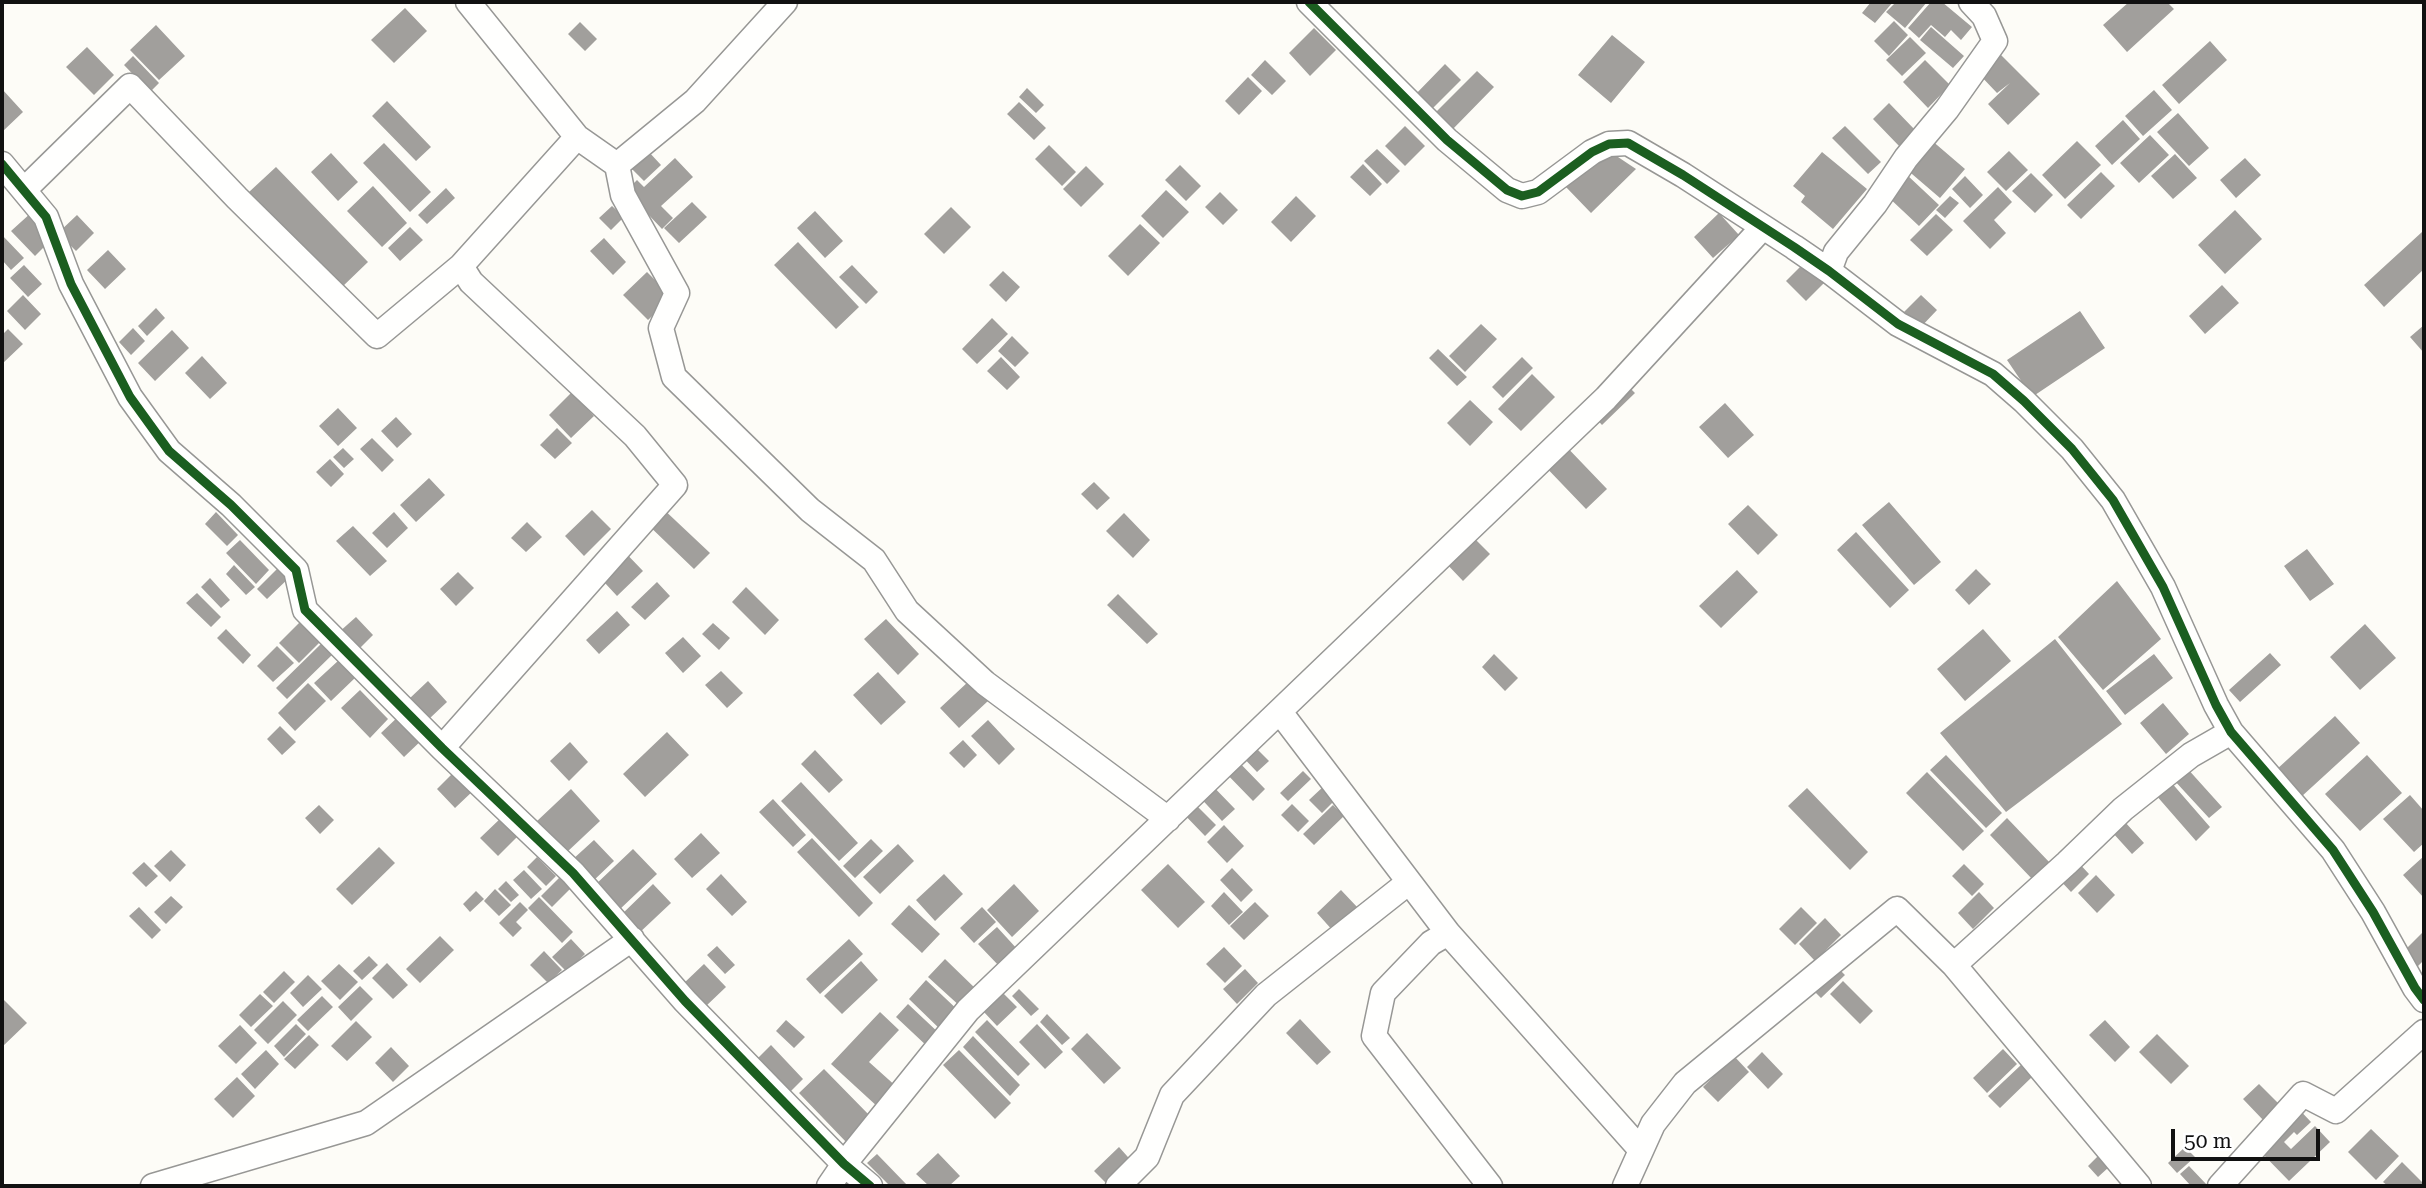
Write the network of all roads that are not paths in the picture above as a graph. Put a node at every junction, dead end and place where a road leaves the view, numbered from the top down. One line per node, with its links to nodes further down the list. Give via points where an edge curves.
1 (468, 2): 5 (street)
2 (785, 2): 7 (street, via 695,101)
3 (1309, 2): 9 (street, via 1447,140 1507,190 1522,197 1538,192 1592,152 1609,144 1628,143)
4 (1971, 2): 11 (street, via 1984,16 1995,41 1836,252)
5 (577, 137): 7 (street); 10 (street)
6 (2, 164): 8 (street)
7 (617, 165): 15 (street, via 623,195 677,293 662,328 674,377 810,510 874,560 907,611 985,682)
8 (24, 190): 10 (street, via 130,86 377,336); 14 (street, via 46,216 71,284 130,397 169,451 296,570 304,610)
9 (1763, 227): 11 (street); 12 (street, via 1606,398)
10 (461, 266): 14 (street, via 471,282 635,436 675,485)
11 (1829, 271): 13 (street, via 1898,324 1993,374 2072,449 2113,500 2163,587)
12 (1280, 712): 15 (street); 16 (street)
13 (2231, 732): 19 (street, via 2191,755 2123,809); 20 (street, via 2333,850)
14 (442, 748): 18 (street, via 573,873)
15 (1168, 819): 23 (street, via 968,1010)
16 (1409, 882): 17 (street); 27 (street, via 1266,995 1172,1095 1147,1157)
17 (1448, 933): 22 (street); 28 (street, via 1430,943 1383,993 1374,1036)
18 (632, 939): 23 (street, via 685,1001); 24 (street, via 366,1123)
19 (1954, 965): 22 (street, via 1897,909 1685,1083 1653,1124); 30 (street)
20 (2424, 1000)
21 (2424, 1032): 31 (street, via 2336,1111 2303,1094)
22 (1641, 1150): 29 (street)
23 (844, 1164): 25 (street); 26 (street)
24 (153, 1186)
25 (829, 1186)
26 (870, 1186)
27 (1118, 1186)
28 (1490, 1186)
29 (1625, 1186)
30 (2139, 1186)
31 (2220, 1186)

